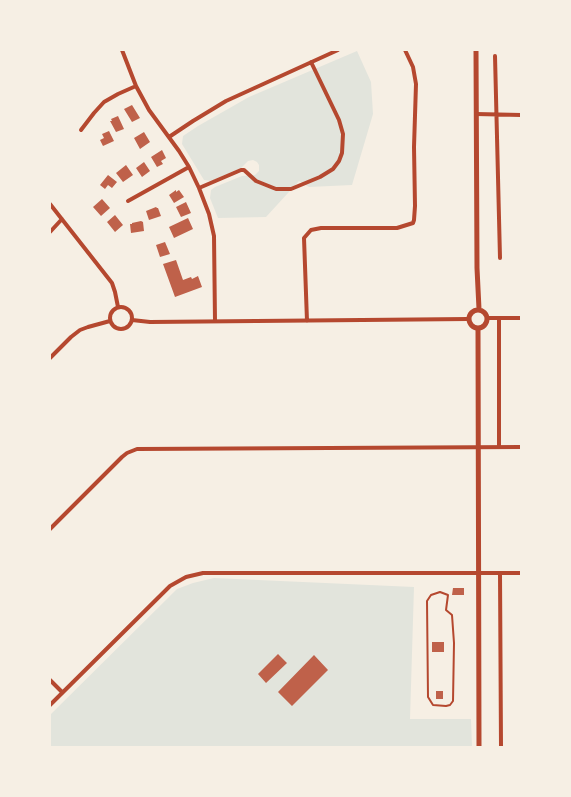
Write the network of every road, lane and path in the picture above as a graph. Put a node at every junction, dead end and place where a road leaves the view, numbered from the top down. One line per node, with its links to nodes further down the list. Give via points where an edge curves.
1 (129, 50): 5 (street)
2 (338, 50): 7 (street)
3 (405, 50): 30 (street, via 414,67 416,84 413,224 397,228 311,230 304,238)
4 (476, 50): 9 (street)
5 (122, 51): 8 (street)
6 (495, 56): 10 (street)
7 (311, 62): 13 (street, via 226,102); 15 (street, via 343,134 342,153 333,168 291,189 276,189 256,181 244,170)
8 (136, 86): 12 (street, via 104,102); 13 (street)
9 (476, 114): 10 (street); 22 (street)
10 (497, 114): 11 (street); 20 (street)
11 (521, 115)
12 (81, 130)
13 (169, 137): 14 (street)
14 (189, 167): 15 (street); 16 (street)
15 (199, 188): 29 (street, via 210,214 214,236)
16 (128, 201)
17 (50, 204): 18 (street)
18 (62, 220): 19 (street); 21 (street, via 112,283)
19 (50, 232)
20 (500, 258)
21 (118, 307): 27 (street, via 128,310); 28 (street, via 110,315)
22 (479, 309): 23 (street); 26 (street, via 471,312)
23 (487, 318): 24 (street); 31 (street, via 485,324)
24 (499, 318): 25 (street); 34 (street)
25 (521, 318)
26 (468, 319): 30 (street); 31 (street)
27 (132, 320): 28 (street, via 124,329 118,329); 29 (street)
28 (110, 321): 32 (street, via 80,330)
29 (215, 321): 30 (street)
30 (307, 321)
31 (478, 328): 33 (street)
32 (50, 358)
33 (478, 446): 34 (street); 36 (street, via 137,449 122,456); 37 (street)
34 (499, 446): 35 (street)
35 (521, 446)
36 (50, 529)
37 (478, 573): 38 (street); 42 (street, via 203,573 186,577 170,586); 44 (street)
38 (500, 573): 39 (street); 45 (street)
39 (521, 573)
40 (453, 623): 40 (lane, via 452,615 446,610 448,595 440,592 431,595 427,601 428,698 431,704 438,706 450,705 453,701)
41 (50, 680): 42 (street)
42 (62, 692): 43 (street)
43 (50, 705)
44 (479, 747)
45 (501, 747)

